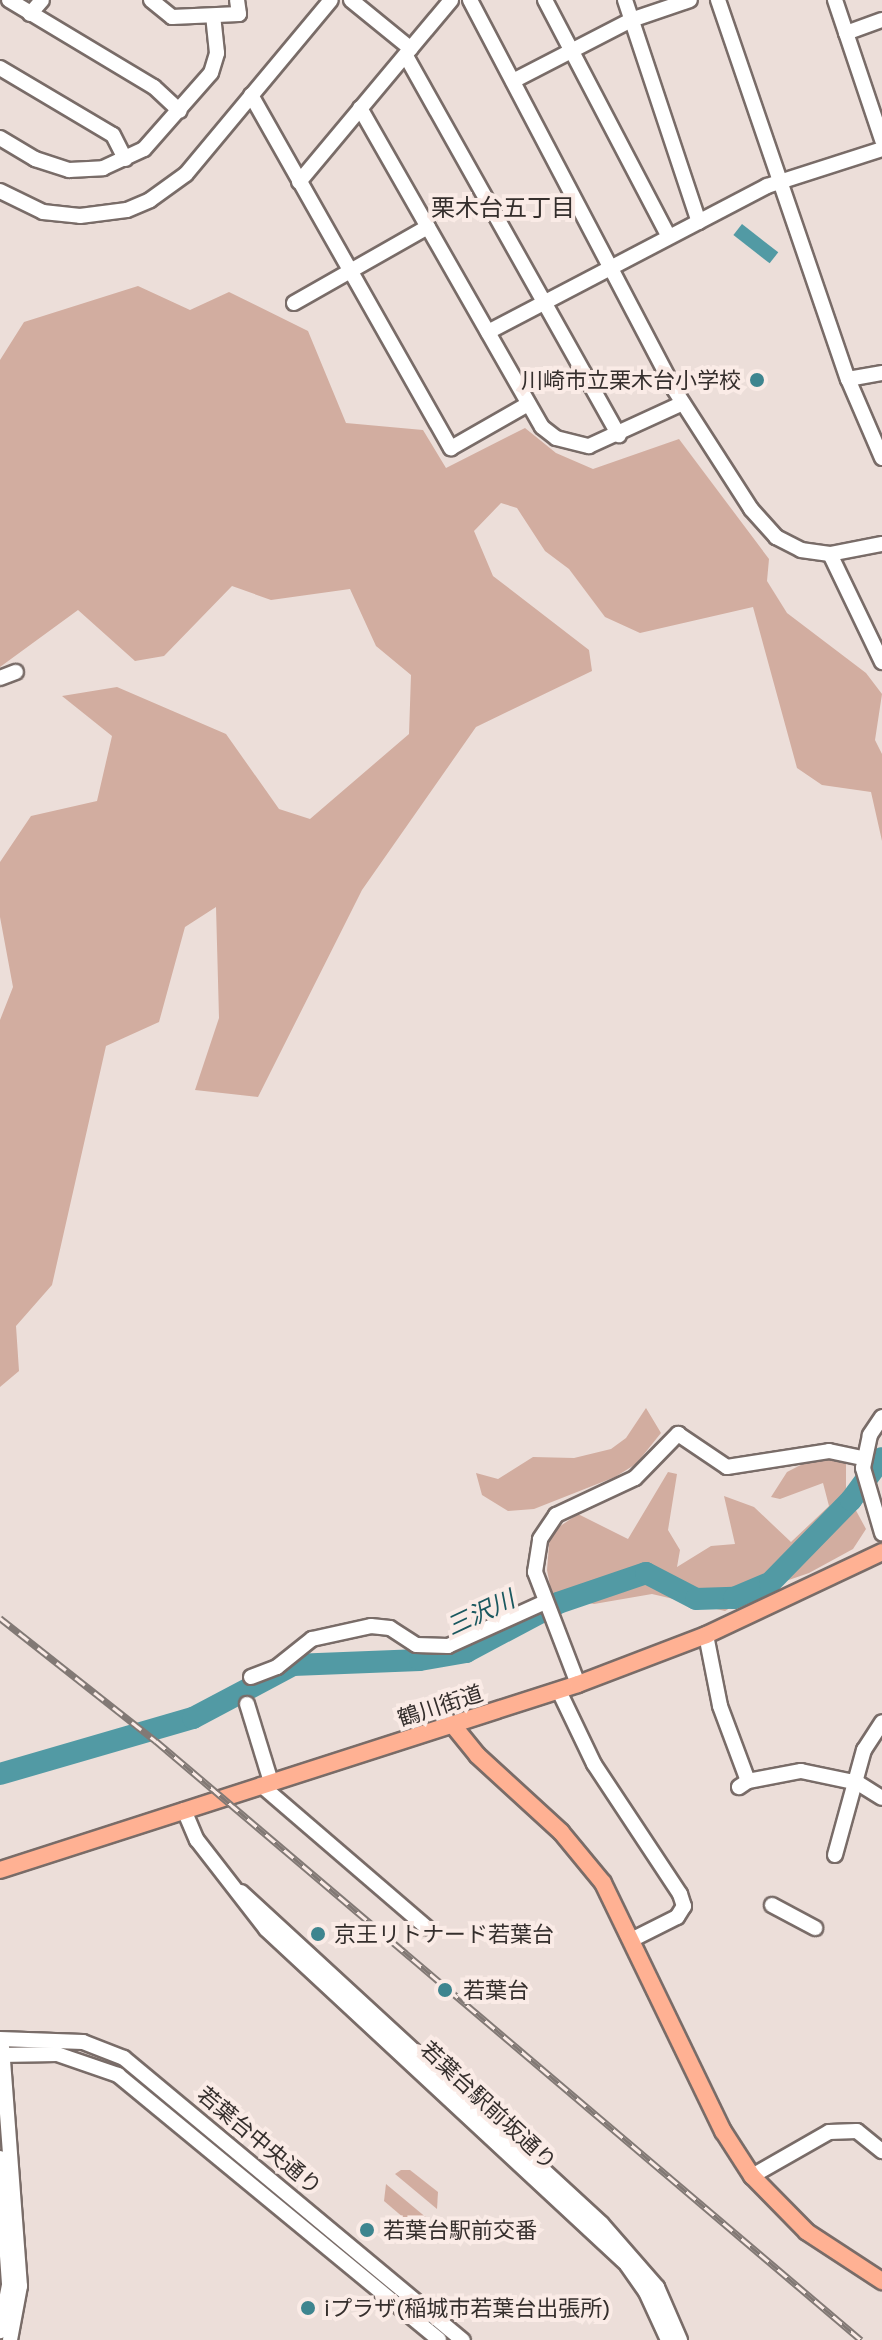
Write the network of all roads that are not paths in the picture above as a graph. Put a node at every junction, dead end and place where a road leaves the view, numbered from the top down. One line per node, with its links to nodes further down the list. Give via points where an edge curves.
1 (9, 0): 14 (street)
2 (42, 0): 14 (street)
3 (151, 0): 15 (street, via 172,17)
4 (237, 0): 15 (street, via 239,14)
5 (331, 0): 23 (street)
6 (351, 0): 20 (street)
7 (451, 0): 20 (street)
8 (470, 0): 22 (street)
9 (545, 0): 19 (street)
10 (625, 0): 16 (street)
11 (690, 0): 16 (street)
12 (718, 0): 31 (street)
13 (835, 0): 18 (street)
14 (30, 14): 25 (street, via 154,87)
15 (213, 16): 25 (street, via 217,53 211,73)
16 (631, 20): 19 (street); 33 (street)
17 (882, 20): 18 (street)
18 (846, 33): 27 (street)
19 (570, 49): 22 (street); 35 (street)
20 (409, 52): 24 (street); 38 (street)
21 (0, 68): 29 (street, via 113,135)
22 (513, 81): 36 (street)
23 (251, 95): 30 (street); 32 (street, via 186,174 127,210 80,216 43,212)
24 (360, 108): 30 (street); 34 (street)
25 (180, 111): 29 (street, via 144,149)
26 (0, 138): 29 (street, via 35,159 69,170 103,168)
27 (882, 140)
28 (882, 149): 31 (street)
29 (125, 159)
30 (299, 182): 37 (street)
31 (778, 182): 33 (street); 42 (street)
32 (0, 191)
33 (699, 222): 35 (street)
34 (428, 227): 37 (street); 40 (street)
35 (669, 237): 36 (street)
36 (611, 268): 38 (street); 43 (street)
37 (348, 272): 39 (street); 44 (street, via 451,448)
38 (544, 302): 40 (street); 45 (street)
39 (294, 303)
40 (488, 332): 44 (street)
41 (882, 373): 42 (street)
42 (848, 379): 46 (street)
43 (683, 403): 45 (street); 48 (street, via 751,509 776,537 801,550)
44 (528, 404): 45 (street, via 542,427 572,444 589,446)
45 (619, 435)
46 (882, 458)
47 (882, 544): 48 (street)
48 (830, 554): 49 (street)
49 (882, 662)
50 (16, 672): 51 (street)
51 (0, 678)
52 (882, 1417): 53 (street)
53 (863, 1460): 54 (street, via 868,1498); 56 (street, via 829,1451 727,1467 678,1434 635,1478 556,1515 540,1539 537,1561)
54 (882, 1533)
55 (882, 1552): 57 (main road, 鶴川街道)
56 (543, 1603): 58 (street, via 448,1646 416,1645 390,1628 371,1626 312,1639 277,1667); 59 (street)
57 (706, 1635): 59 (main road, 鶴川街道); 64 (street, via 743,1784 801,1771)
58 (251, 1677)
59 (578, 1684): 60 (main road, 鶴川街道)
60 (559, 1691): 63 (main road, 鶴川街道); 74 (street, via 594,1764 684,1906 677,1917)
61 (247, 1704): 65 (street)
62 (882, 1722): 64 (street, via 864,1750)
63 (452, 1724): 65 (main road, 鶴川街道); 74 (main road, via 587,1861)
64 (858, 1783): 66 (street); 68 (street)
65 (266, 1784): 67 (main road, 鶴川街道); 72 (street)
66 (882, 1798)
67 (184, 1810): 69 (main road, 鶴川街道); 70 (street, via 197,1840)
68 (835, 1855)
69 (0, 1870)
70 (237, 1889): 84 (street, 若葉台駅前坂通り, via 257,1919 627,2265); 85 (street, 若葉台駅前坂通り, via 619,2241 657,2287)
71 (772, 1905): 73 (street)
72 (426, 1927)
73 (815, 1928)
74 (633, 1939): 78 (main road, via 709,2104)
75 (1, 2048): 81 (street, via 20,2286); 82 (street, 若葉台中央通り, via 57,2054 118,2075); 83 (street, 若葉台中央通り, via 72,2040 124,2058)
76 (882, 2151): 78 (street, via 857,2131 829,2132)
77 (0, 2158): 80 (street, via 9,2285)
78 (752, 2176): 79 (main road, via 807,2232)
79 (882, 2281)
80 (0, 2331)
81 (10, 2340)
82 (439, 2340)
83 (463, 2340)
84 (668, 2340)
85 (680, 2340)

